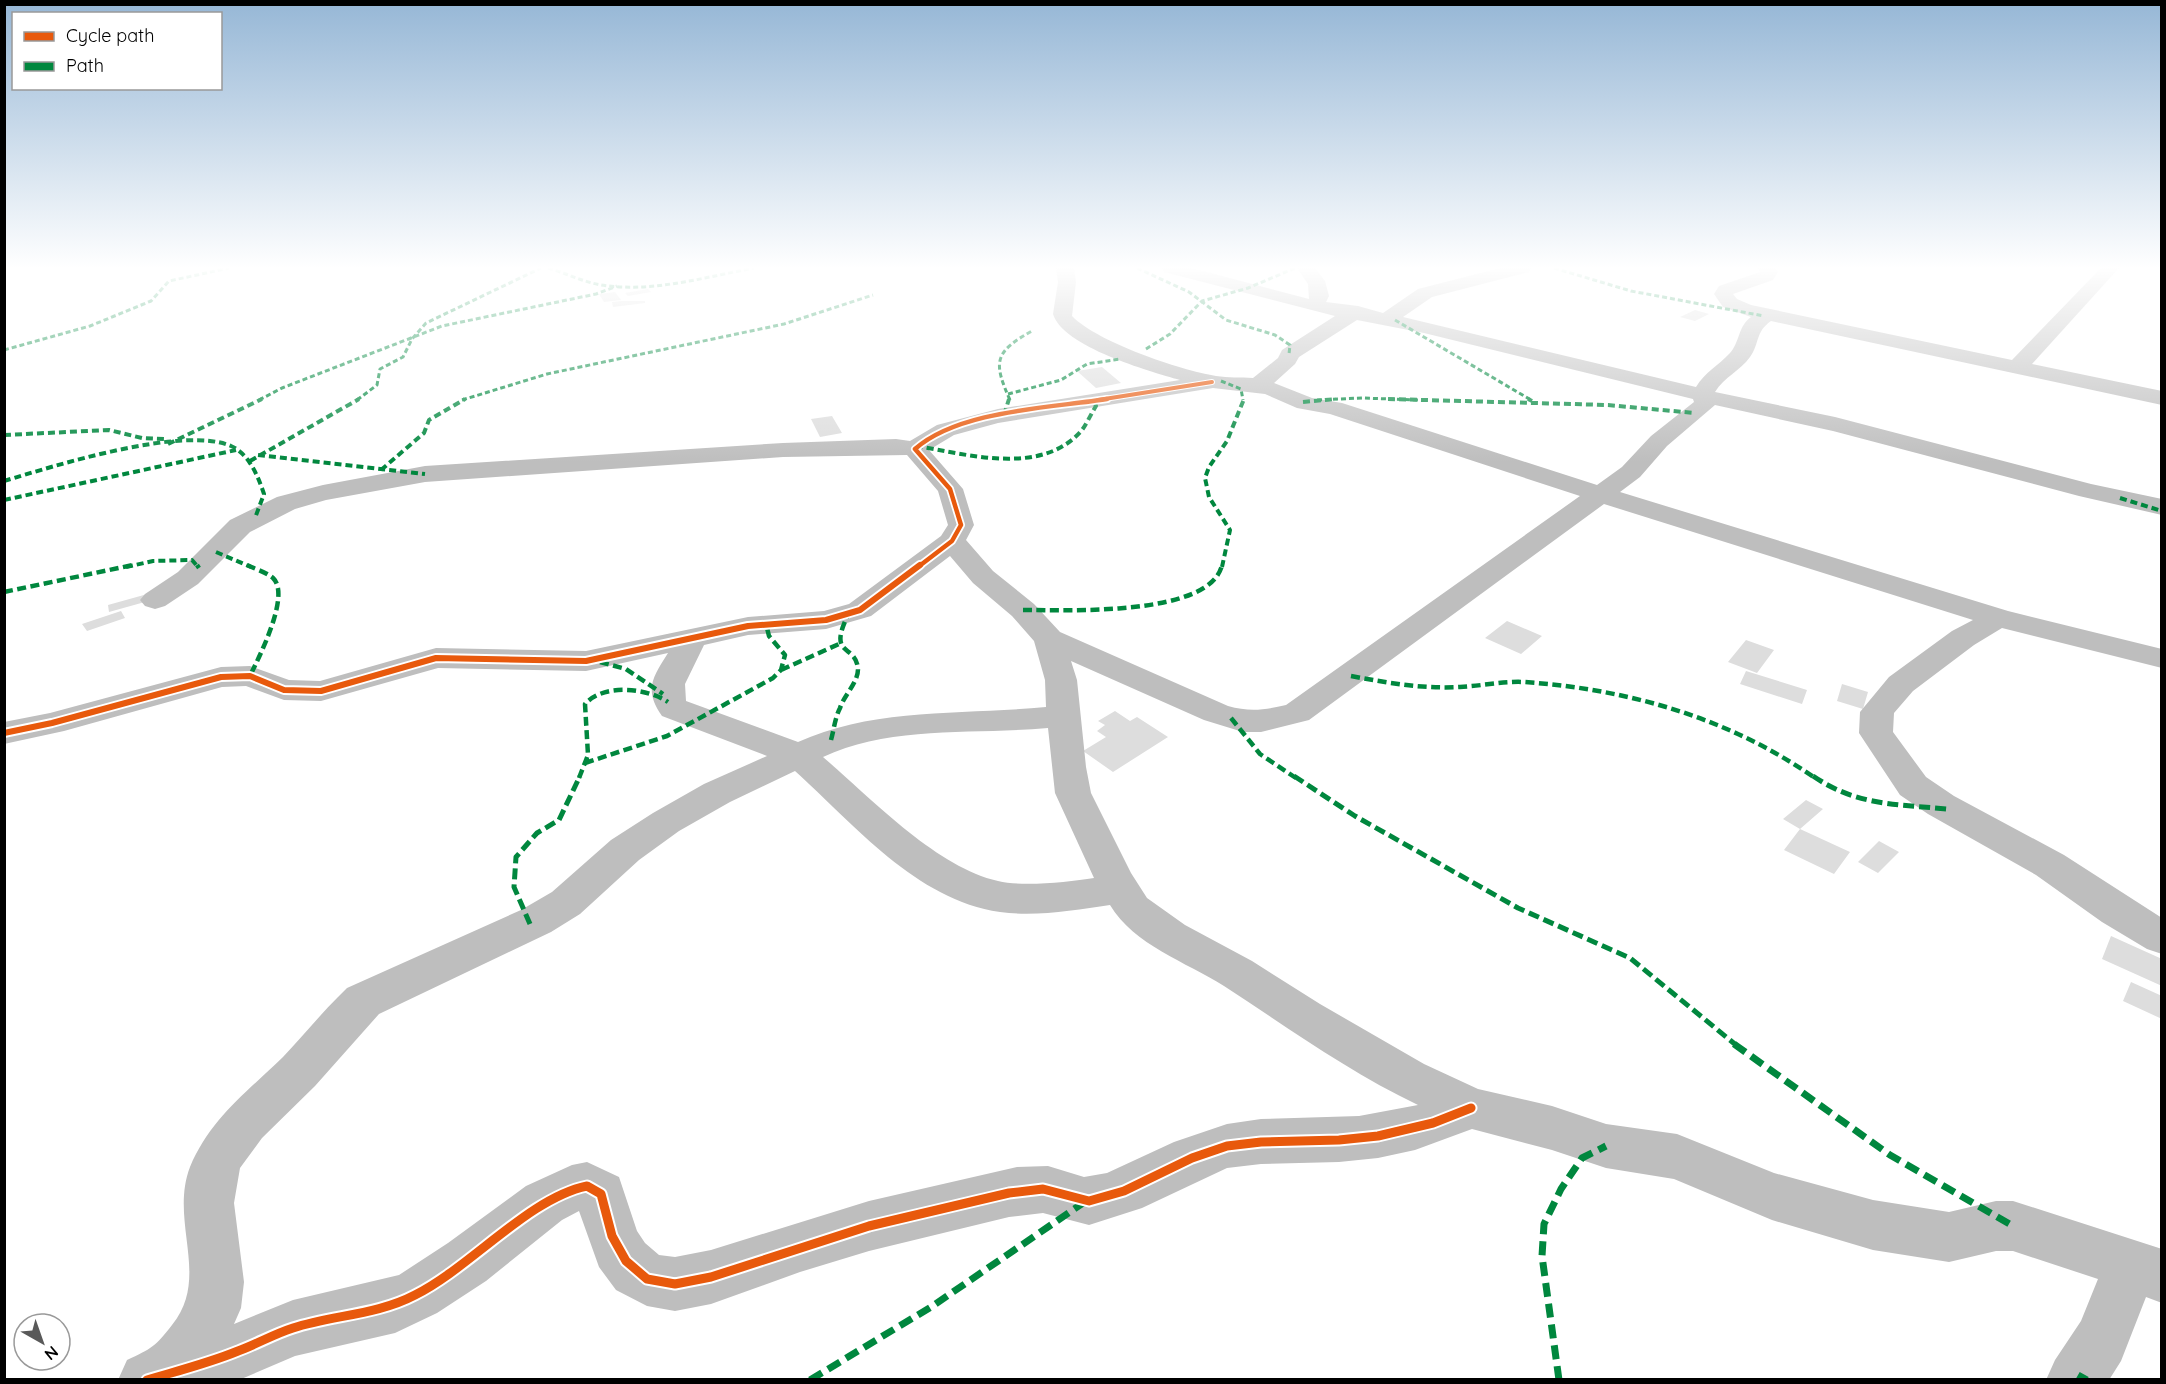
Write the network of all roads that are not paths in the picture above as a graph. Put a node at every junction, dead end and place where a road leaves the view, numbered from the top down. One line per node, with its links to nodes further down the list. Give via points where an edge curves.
1 (1082, 333): 8 (street)
2 (1321, 333): 9 (street, via 1289,354 1280,369)
3 (1443, 333): 10 (street)
4 (1749, 333): 10 (street, via 1741,355 1713,377)
5 (1851, 333): 7 (street)
6 (2050, 333): 7 (street)
7 (2018, 366): 11 (street)
8 (1212, 382): 9 (street); 12 (street, via 1004,415 943,432)
9 (1258, 385): 13 (street)
10 (1702, 395): 13 (street, via 1703,406); 14 (street, via 1871,433)
11 (2162, 398)
12 (915, 449): 15 (street, via 950,489 957,505 961,525); 16 (street, via 896,446 762,451 425,474 323,493 286,503 240,526 199,568)
13 (1602, 495): 17 (street); 18 (street, via 1320,698 1279,718 1243,721 1216,713)
14 (2162, 507)
15 (952, 541): 18 (street, via 983,577 1023,610); 19 (street, via 848,615 748,626)
16 (155, 600)
17 (1998, 618): 20 (street); 25 (street, via 1963,638 1901,684 1877,712 1876,732 1913,786 2050,865)
18 (1049, 639): 21 (street, via 1061,680)
19 (691, 640): 22 (street, via 586,661 436,658 321,692 284,690 250,676 221,677); 23 (street, via 666,684 668,702 674,709)
20 (2162, 658)
21 (1066, 720): 23 (street, via 1049,717 902,727 831,740); 24 (street, via 1073,793)
22 (4, 733)
23 (797, 754): 24 (street, via 923,864 965,886 1000,897 1065,897); 28 (street, via 666,822 626,850 566,903 536,921 464,957 390,987 363,1001 342,1021 251,1116 218,1164 210,1187 215,1302 206,1327)
24 (1121, 889): 26 (street, via 1133,909 1170,936 1407,1078)
25 (2162, 938)
26 (1472, 1108): 27 (street, via 1627,1151 1677,1157 1772,1196 1873,1225 1949,1237 2013,1226); 28 (street, via 1405,1132 1227,1145 1120,1193 1086,1202 1043,1189 1009,1191 855,1229 684,1282 660,1283 625,1262 609,1227 601,1194 587,1186 572,1189 544,1203 467,1262 395,1305 293,1328 237,1352)
27 (2148, 1270): 29 (street, via 2129,1270 2101,1341)
28 (158, 1376)
29 (2075, 1380)

